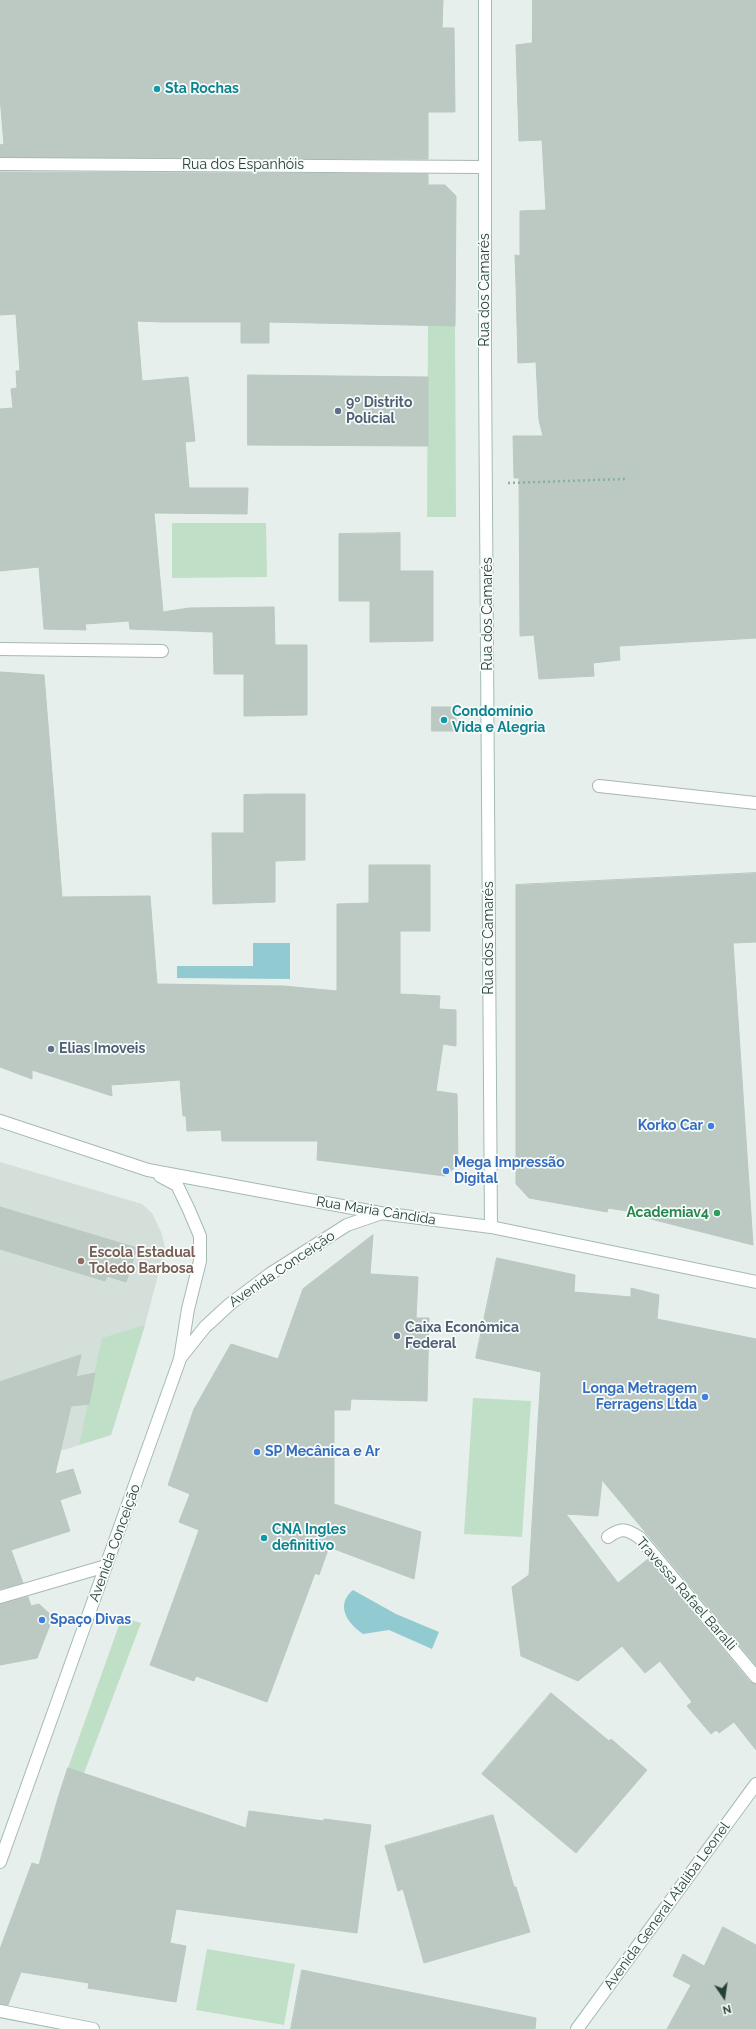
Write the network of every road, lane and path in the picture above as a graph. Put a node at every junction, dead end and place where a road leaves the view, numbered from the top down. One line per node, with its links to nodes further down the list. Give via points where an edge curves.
1 (485, 0): 3 (street, Rua dos Camarés)
2 (0, 164): 3 (street, Rua dos Espanhóis)
3 (485, 167): 5 (street, Rua dos Camarés)
4 (625, 479): 5 (path)
5 (487, 484): 13 (street, Rua dos Camarés)
6 (0, 649): 7 (street)
7 (162, 651)
8 (599, 786): 9 (street)
9 (756, 803)
10 (0, 1121): 11 (street, Rua Maria Cândida)
11 (148, 1170): 12 (street, Rua Maria Cândida); 15 (street, Avenida Conceição, via 177,1185 200,1236 200,1261 188,1309)
12 (380, 1213): 13 (street, Rua Maria Cândida); 15 (street, Avenida Conceição, via 347,1225 270,1274 230,1304 205,1327)
13 (491, 1227): 14 (street, Rua Maria Cândida)
14 (756, 1282)
15 (180, 1359): 17 (street, Avenida Conceição)
16 (608, 1537): 19 (street, Travessa Rafael Baralli, via 617,1531 629,1531 640,1538)
17 (106, 1566): 18 (street); 21 (street, Avenida Conceição)
18 (0, 1597)
19 (756, 1677)
20 (756, 1784): 24 (street, Avenida General Ataliba Leonel)
21 (0, 1862)
22 (0, 2011): 23 (street)
23 (92, 2029)
24 (577, 2029)

